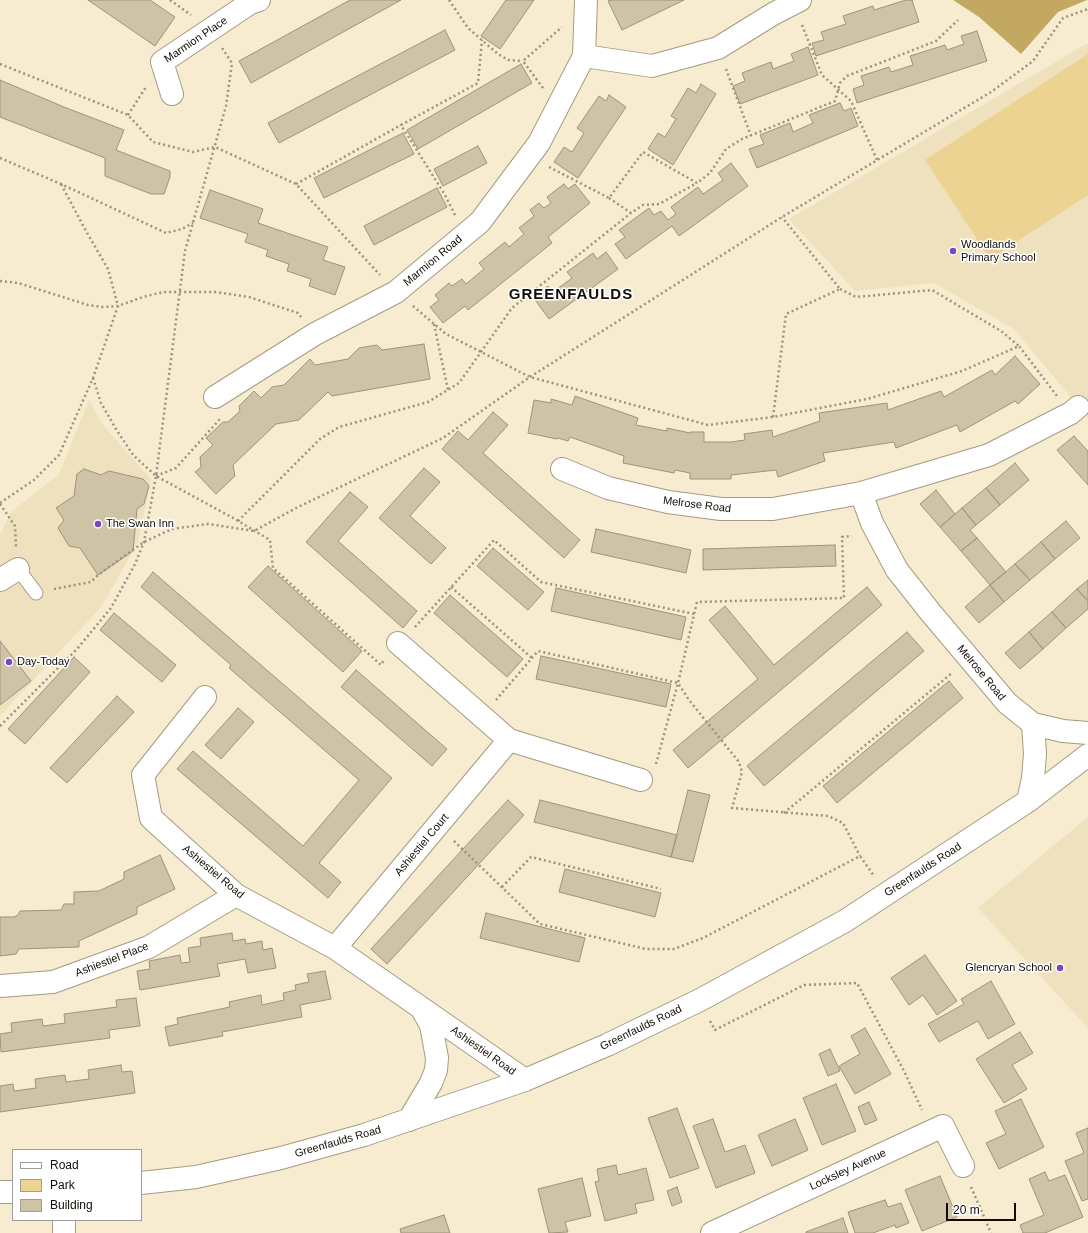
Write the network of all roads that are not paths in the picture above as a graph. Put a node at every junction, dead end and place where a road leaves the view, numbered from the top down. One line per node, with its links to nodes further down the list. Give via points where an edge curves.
1 (259, 0): 5 (street, Marmion Place, via 162,62)
2 (797, 2): 4 (street, via 718,48 652,66)
3 (586, 3): 4 (street, Marmion Road)
4 (584, 56): 6 (street, Marmion Road, via 539,143 480,222 396,292 315,334)
5 (172, 94)
6 (215, 397)
7 (1075, 410): 9 (street, Melrose Road, via 990,455)
8 (562, 469): 9 (street, Melrose Road, via 615,490 668,502 721,509 773,509)
9 (861, 493): 14 (street, Melrose Road, via 872,523 897,570 1007,704)
10 (9, 575): 11 (lane)
11 (36, 593)
12 (398, 643): 16 (street)
13 (205, 697): 20 (street, Ashiestiel Road, via 143,775 151,818)
14 (1033, 724): 15 (street, Melrose Road, via 1063,731); 19 (street, via 1035,754)
15 (1088, 733)
16 (508, 740): 18 (street); 21 (street, Ashiestiel Court)
17 (1088, 755): 19 (street, Greenfaulds Road)
18 (642, 780)
19 (1028, 801): 24 (street, Greenfaulds Road, via 845,921 700,1000 607,1045)
20 (236, 895): 21 (street, Ashiestiel Road); 22 (street, Ashiestiel Place, via 149,947 53,982)
21 (335, 948): 23 (street, Ashiestiel Road)
22 (0, 986)
23 (421, 1008): 24 (street, Ashiestiel Road); 25 (street, Ashiestiel Road, via 431,1025 437,1058 436,1070)
24 (525, 1080): 25 (street, Greenfaulds Road)
25 (409, 1120): 27 (street, Greenfaulds Road, via 281,1158 196,1177)
26 (963, 1166): 32 (street, Locksley Avenue, via 943,1126)
27 (142, 1183)
28 (0, 1192): 29 (street)
29 (12, 1192)
30 (64, 1221): 31 (street)
31 (64, 1233)
32 (712, 1233)

